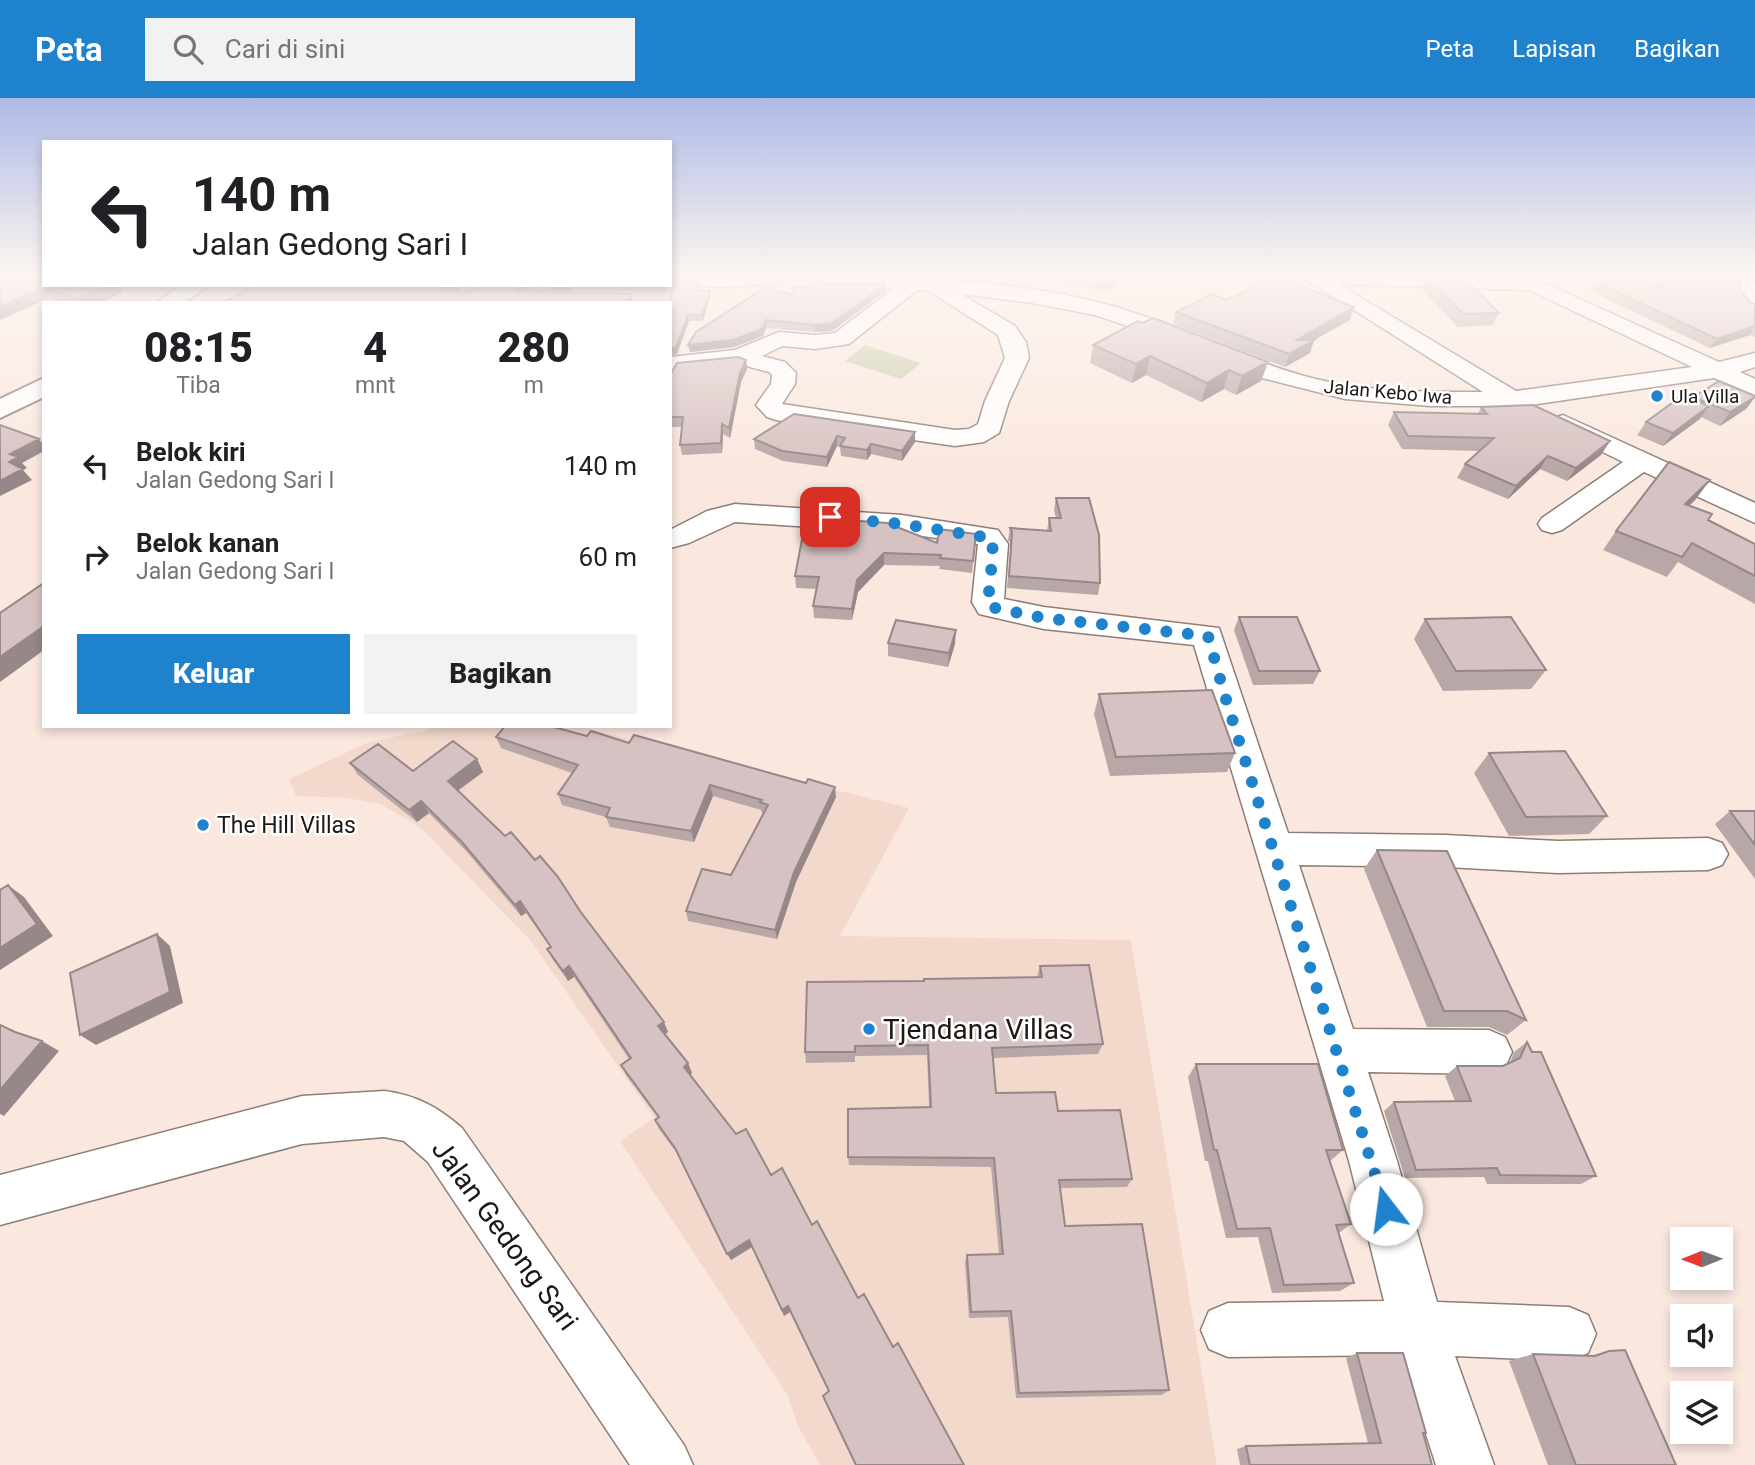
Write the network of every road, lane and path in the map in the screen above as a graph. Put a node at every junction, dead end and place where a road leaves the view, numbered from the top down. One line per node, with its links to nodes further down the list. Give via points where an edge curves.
1 (775, 341): 8 (street)
2 (801, 341): 3 (street)
3 (825, 341)
4 (1013, 341): 8 (street, via 1017,358 990,428 955,438 776,412 769,405 783,384 784,373)
5 (1191, 341): 16 (street, Jalan Kebo Iwa, via 1295,381 1340,391)
6 (1417, 341): 16 (street)
7 (1652, 341): 12 (street)
8 (740, 357): 10 (street)
9 (1755, 360): 12 (street, Jalan Kebo Iwa)
10 (672, 364)
11 (42, 371): 15 (highway)
12 (1717, 372): 14 (street); 16 (street, Jalan Kebo Iwa)
13 (42, 387): 17 (highway)
14 (1755, 388)
15 (0, 393)
16 (1512, 399): 18 (street)
17 (0, 410)
18 (1642, 461): 19 (street); 20 (street)
19 (1755, 514)
20 (1552, 524)
21 (672, 539): 22 (street, via 685,536 719,514 735,513 902,524 988,536 993,540 990,607 1044,618 1208,636)
22 (1274, 849): 23 (street, via 1558,857); 24 (street)
23 (1708, 854)
24 (1338, 1050): 25 (street); 27 (street)
25 (1489, 1052)
26 (0, 1200): 30 (street, Jalan Gedong Sari, via 302,1120 384,1114 405,1117 445,1144)
27 (1418, 1328): 28 (street); 29 (street); 31 (street)
28 (1228, 1330)
29 (1569, 1334)
30 (664, 1465)
31 (1465, 1465)

